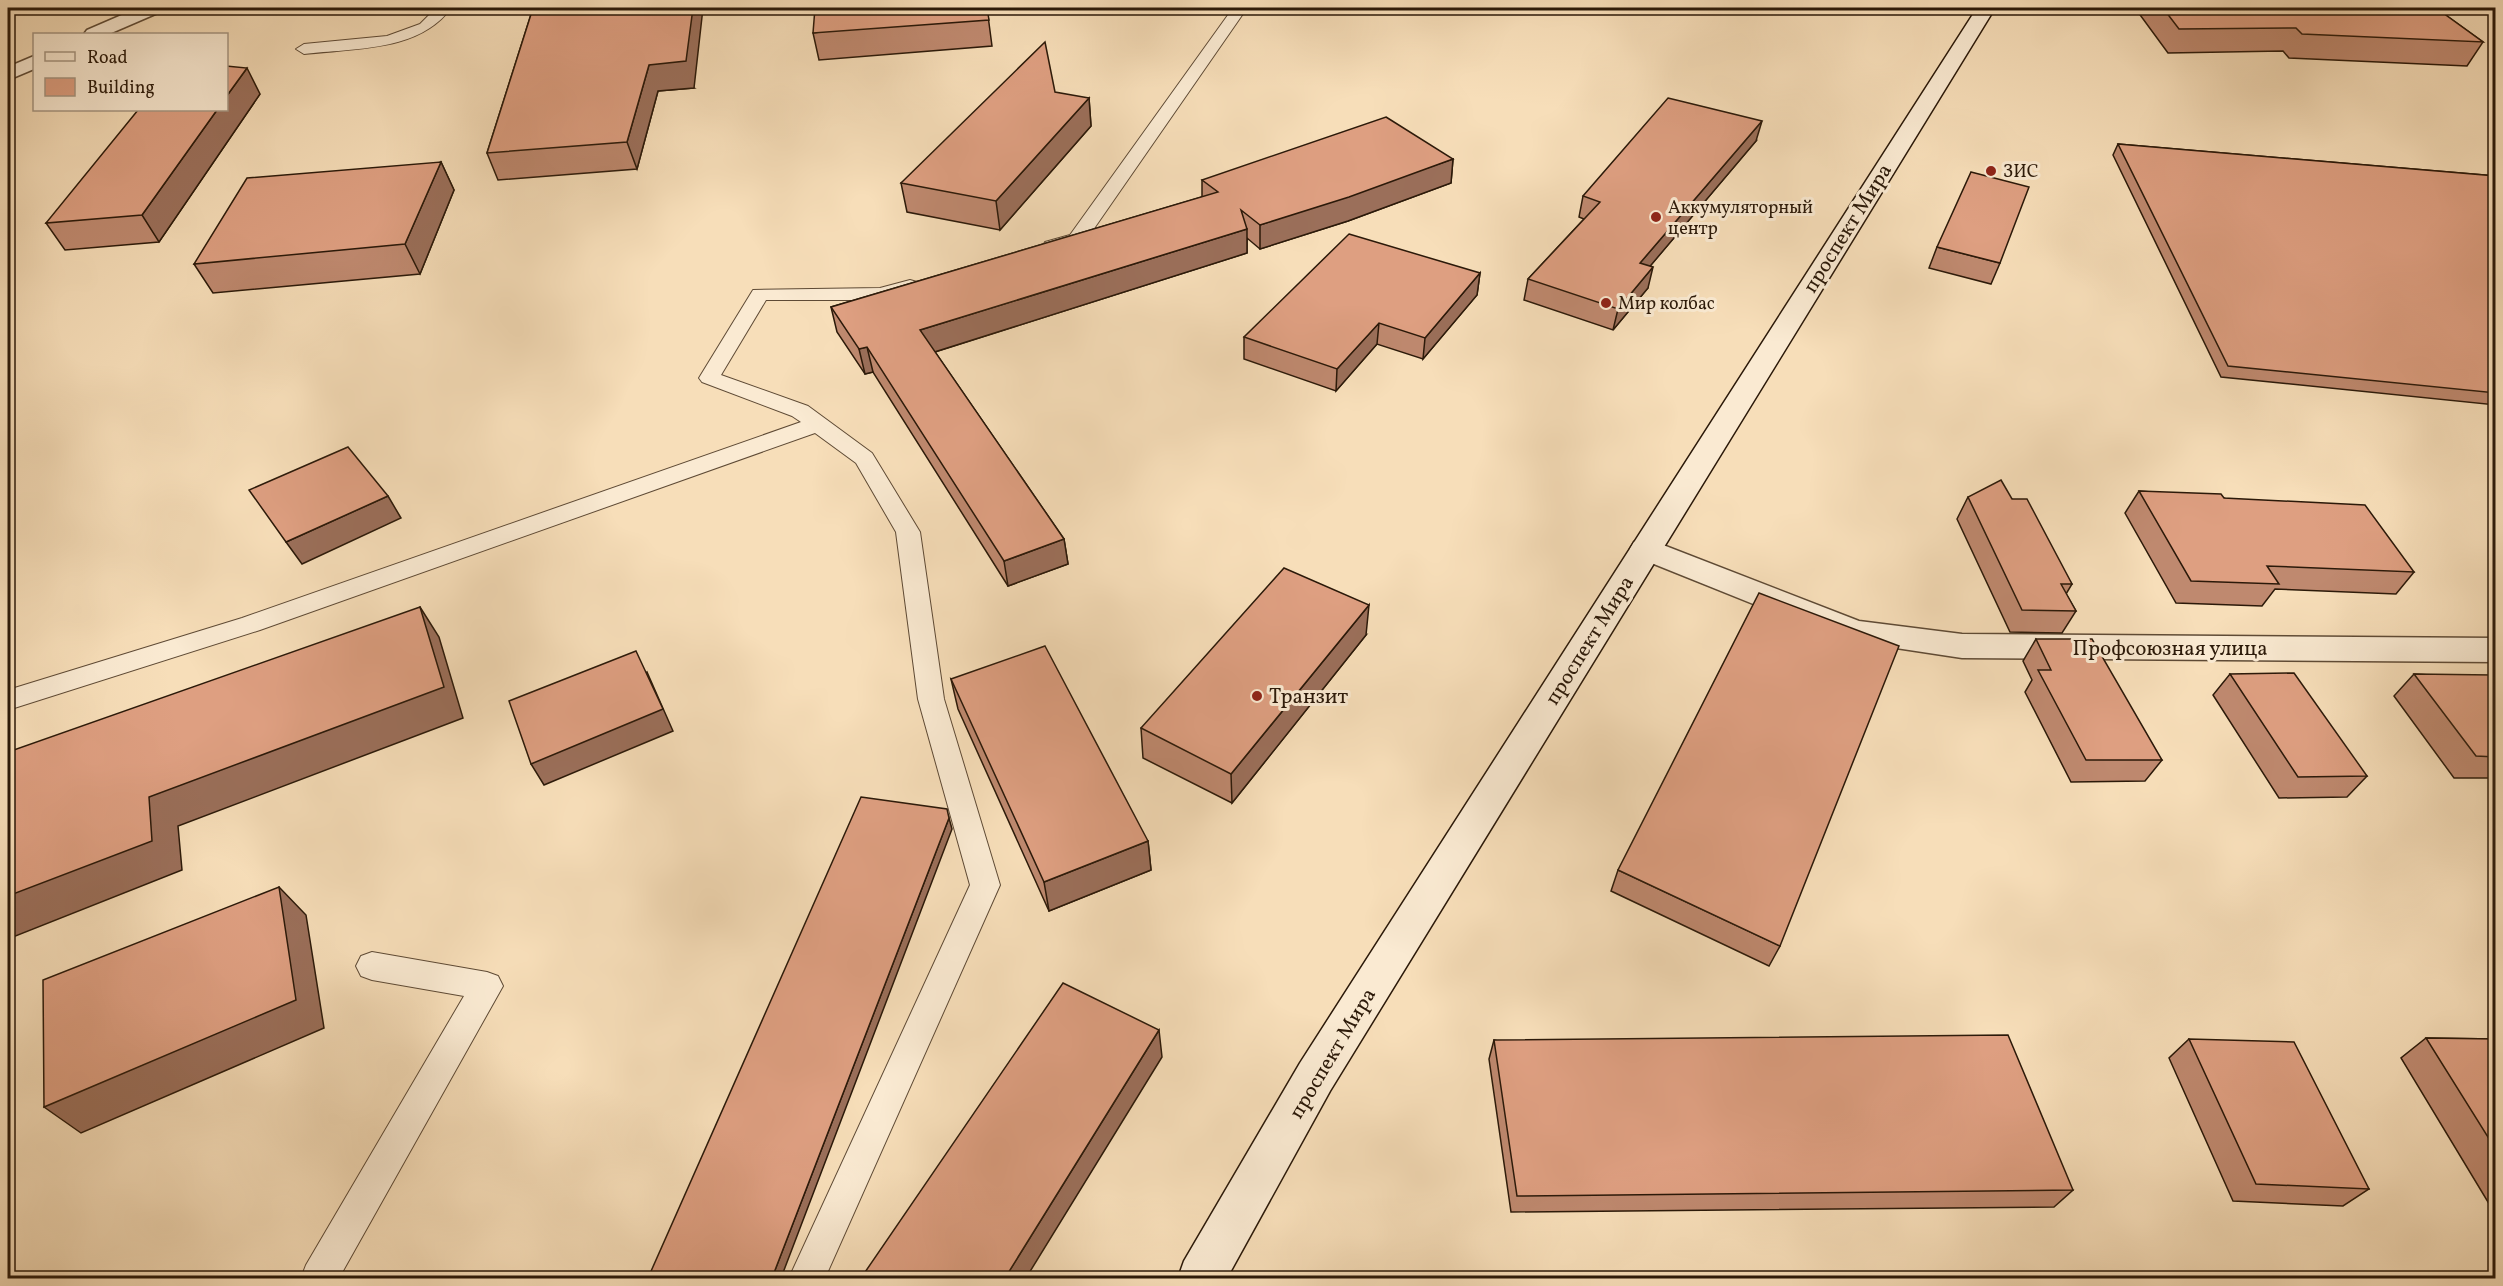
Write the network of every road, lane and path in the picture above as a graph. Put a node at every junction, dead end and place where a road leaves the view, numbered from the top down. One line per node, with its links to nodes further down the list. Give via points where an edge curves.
1 (153, 8): 5 (main road)
2 (444, 8): 6 (lane, via 425,27 390,40)
3 (1240, 8): 9 (lane, via 1077,239)
4 (1986, 8): 12 (main road, проспект Мира)
5 (96, 33)
6 (304, 49)
7 (33, 62): 8 (main road)
8 (8, 74)
9 (1031, 252)
10 (927, 281): 11 (lane, via 881,294 760,294 710,378 800,411)
11 (818, 424): 14 (lane, via 251,624); 17 (lane, via 864,458 908,532 931,699 985,885)
12 (1645, 549): 13 (main road, Профсоюзная улица, via 1855,632 1962,646); 18 (main road, проспект Мира, via 1315,1077)
13 (2496, 650)
14 (8, 700)
15 (372, 966): 16 (lane, via 487,986)
16 (319, 1278)
17 (807, 1278)
18 (1201, 1278)

